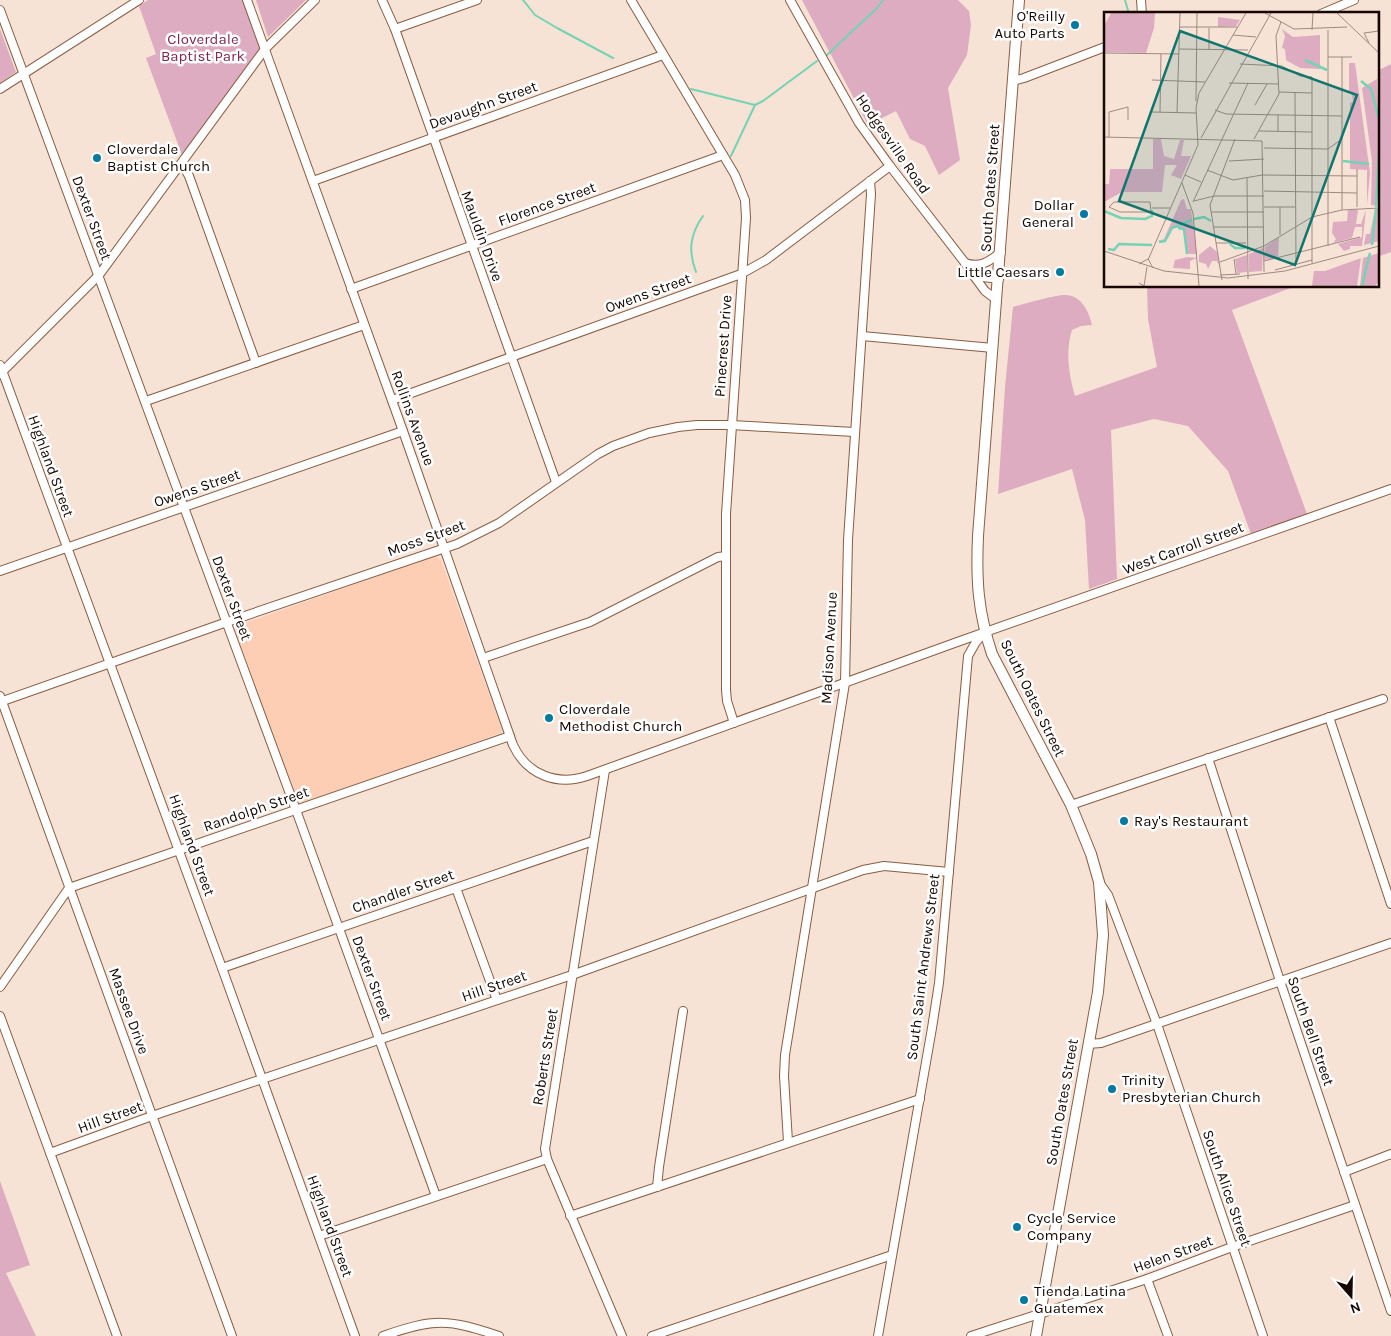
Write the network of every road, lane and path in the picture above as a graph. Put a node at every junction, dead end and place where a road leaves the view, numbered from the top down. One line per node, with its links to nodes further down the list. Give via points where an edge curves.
1 (139, 0): 16 (street)
2 (247, 0): 14 (street, Rollins Avenue)
3 (315, 0): 14 (street)
4 (382, 0): 12 (street, Mauldin Drive)
5 (477, 0): 12 (street)
6 (631, 0): 15 (street, Pinecrest Drive)
7 (790, 0): 22 (street, Hodgesville Road, via 846,101)
8 (1019, 0): 17 (main road, South Oates Street)
9 (1354, 0): 11 (street)
10 (0, 10): 16 (street, Dexter Street)
11 (1326, 12)
12 (395, 29): 19 (street, Mauldin Drive)
13 (1104, 47): 17 (street)
14 (265, 49): 21 (street); 23 (street, Rollins Avenue)
15 (663, 55): 19 (street, Devaughn Street); 20 (street, Pinecrest Drive)
16 (24, 72): 18 (street); 29 (street, Dexter Street)
17 (1012, 81): 26 (main road, South Oates Street)
18 (0, 89)
19 (433, 138): 23 (street, Devaughn Street); 25 (street, Mauldin Drive)
20 (723, 155): 25 (street, Florence Street); 28 (street, Pinecrest Drive, via 745,200)
21 (180, 166): 29 (street); 37 (street, via 189,176)
22 (890, 166): 24 (street, Owens Street); 27 (street, Hodgesville Road)
23 (313, 181): 31 (street, Rollins Avenue)
24 (870, 181): 28 (street, Owens Street, via 766,260); 34 (street, Madison Avenue)
25 (471, 246): 31 (street, Florence Street); 36 (street, Mauldin Drive)
26 (1001, 252): 27 (street, via 985,264); 30 (main road, South Oates Street)
27 (966, 265): 30 (street, Hodgesville Road, via 983,277); 32 (street, via 985,291)
28 (741, 274): 36 (street, Owens Street); 41 (street, Pinecrest Drive)
29 (99, 275): 38 (street); 40 (street, Dexter Street)
30 (999, 279): 32 (main road, South Oates Street)
31 (351, 289): 33 (street, Rollins Avenue)
32 (997, 300): 35 (main road, South Oates Street)
33 (364, 325): 37 (street); 39 (street, Rollins Avenue)
34 (862, 336): 35 (street); 43 (street, Madison Avenue)
35 (993, 348): 52 (main road, South Oates Street, via 976,572)
36 (511, 357): 39 (street, Owens Street); 44 (street, Mauldin Drive)
37 (256, 363): 40 (street)
38 (1, 371): 47 (street, Highland Street)
39 (392, 400): 42 (street, Rollins Avenue)
40 (146, 401): 46 (street, Dexter Street)
41 (731, 425): 43 (street, Moss Street); 44 (street, Moss Street, via 678,427 630,439 598,454); 49 (street, Pinecrest Drive)
42 (403, 431): 46 (street, Owens Street); 48 (street, Rollins Avenue)
43 (854, 432): 55 (street, Madison Avenue, via 846,585)
44 (556, 482): 48 (street, Moss Street, via 486,530)
45 (1391, 489): 52 (street, West Carroll Street)
46 (184, 507): 47 (street, Owens Street); 51 (street, Dexter Street)
47 (67, 547): 50 (street, Owens Street); 54 (street, Highland Street)
48 (443, 548): 51 (street, Moss Street); 53 (street, Rollins Avenue)
49 (726, 556): 53 (street, via 718,557 590,622); 59 (street, Pinecrest Drive, via 726,690)
50 (0, 570)
51 (227, 622): 54 (street, Moss Street); 64 (street, Dexter Street)
52 (985, 633): 55 (street, West Carroll Street); 63 (main road, South Oates Street, via 999,670); 67 (street, South Saint Andrews Street, via 968,656)
53 (483, 658): 60 (street, Rollins Avenue)
54 (109, 664): 57 (street, Moss Street); 66 (street, Highland Street)
55 (845, 683): 59 (street, Rollins Avenue); 71 (street, Madison Avenue)
56 (1383, 699): 58 (street)
57 (1, 700): 69 (street, Massee Drive)
58 (1329, 717): 61 (street); 72 (street)
59 (734, 723): 62 (street, Rollins Avenue)
60 (510, 736): 62 (street, Rollins Avenue, via 520,758 545,777 573,780); 64 (street, Randolph Street)
61 (1208, 758): 63 (street); 77 (street, South Bell Street)
62 (605, 770): 65 (street, Roberts Street)
63 (1071, 805): 68 (main road, South Oates Street, via 1086,838)
64 (296, 810): 66 (street, Randolph Street); 73 (street, Dexter Street)
65 (593, 841): 70 (street, Chandler Street); 76 (street, Roberts Street)
66 (179, 850): 69 (street, Randolph Street); 75 (street, Highland Street)
67 (949, 872): 71 (street, Hill Street, via 874,867); 86 (street, South Saint Andrews Street, via 938,983)
68 (1099, 882): 82 (street, South Alice Street, via 1108,896); 84 (main road, South Oates Street, via 1102,951)
69 (69, 888): 78 (street); 87 (street, Massee Drive)
70 (456, 888): 73 (street, Chandler Street); 79 (street)
71 (812, 889): 76 (street, Hill Street); 88 (street, Madison Avenue, via 784,1076)
72 (1391, 904)
73 (339, 928): 75 (street, Chandler Street); 83 (street, Dexter Street)
74 (1391, 943): 77 (street)
75 (222, 968): 85 (street, Highland Street)
76 (572, 974): 79 (street, Hill Street); 91 (street, Roberts Street, via 545,1141)
77 (1280, 981): 82 (street); 92 (street, South Bell Street)
78 (0, 987)
79 (497, 1000): 83 (street, Hill Street)
80 (682, 1011): 93 (street)
81 (0, 1016): 89 (street)
82 (1157, 1024): 84 (street, via 1101,1043); 98 (street, South Alice Street)
83 (380, 1040): 85 (street, Hill Street); 94 (street, Dexter Street)
84 (1088, 1044): 102 (main road, South Oates Street)
85 (262, 1079): 87 (street, Hill Street); 97 (street, Highland Street)
86 (920, 1099): 88 (street); 99 (street, South Saint Andrews Street)
87 (152, 1116): 89 (street, Hill Street); 104 (street, Massee Drive)
88 (788, 1142): 93 (street)
89 (50, 1153): 103 (street)
90 (1391, 1154): 92 (street)
91 (547, 1159): 94 (street); 96 (street, Roberts Street)
92 (1344, 1172): 95 (street, South Bell Street)
93 (658, 1187): 96 (street)
94 (436, 1196): 97 (street)
95 (1355, 1205): 98 (street, Helen Street); 101 (street, South Bell Street)
96 (570, 1216): 108 (street, Roberts Street)
97 (319, 1236): 105 (street, Highland Street)
98 (1232, 1247): 100 (street, Helen Street); 114 (street, South Alice Street)
99 (892, 1255): 109 (street); 110 (street, South Saint Andrews Street)
100 (1147, 1279): 102 (street, Helen Street); 113 (street)
101 (1391, 1311)
102 (1040, 1312): 111 (street, Helen Street); 112 (main road, South Oates Street)
103 (117, 1336)
104 (232, 1336)
105 (355, 1336)
106 (384, 1336): 107 (street, via 418,1324 447,1322)
107 (499, 1336)
108 (622, 1336)
109 (652, 1336)
110 (878, 1336)
111 (971, 1336)
112 (1036, 1336)
113 (1168, 1336)
114 (1262, 1336)

